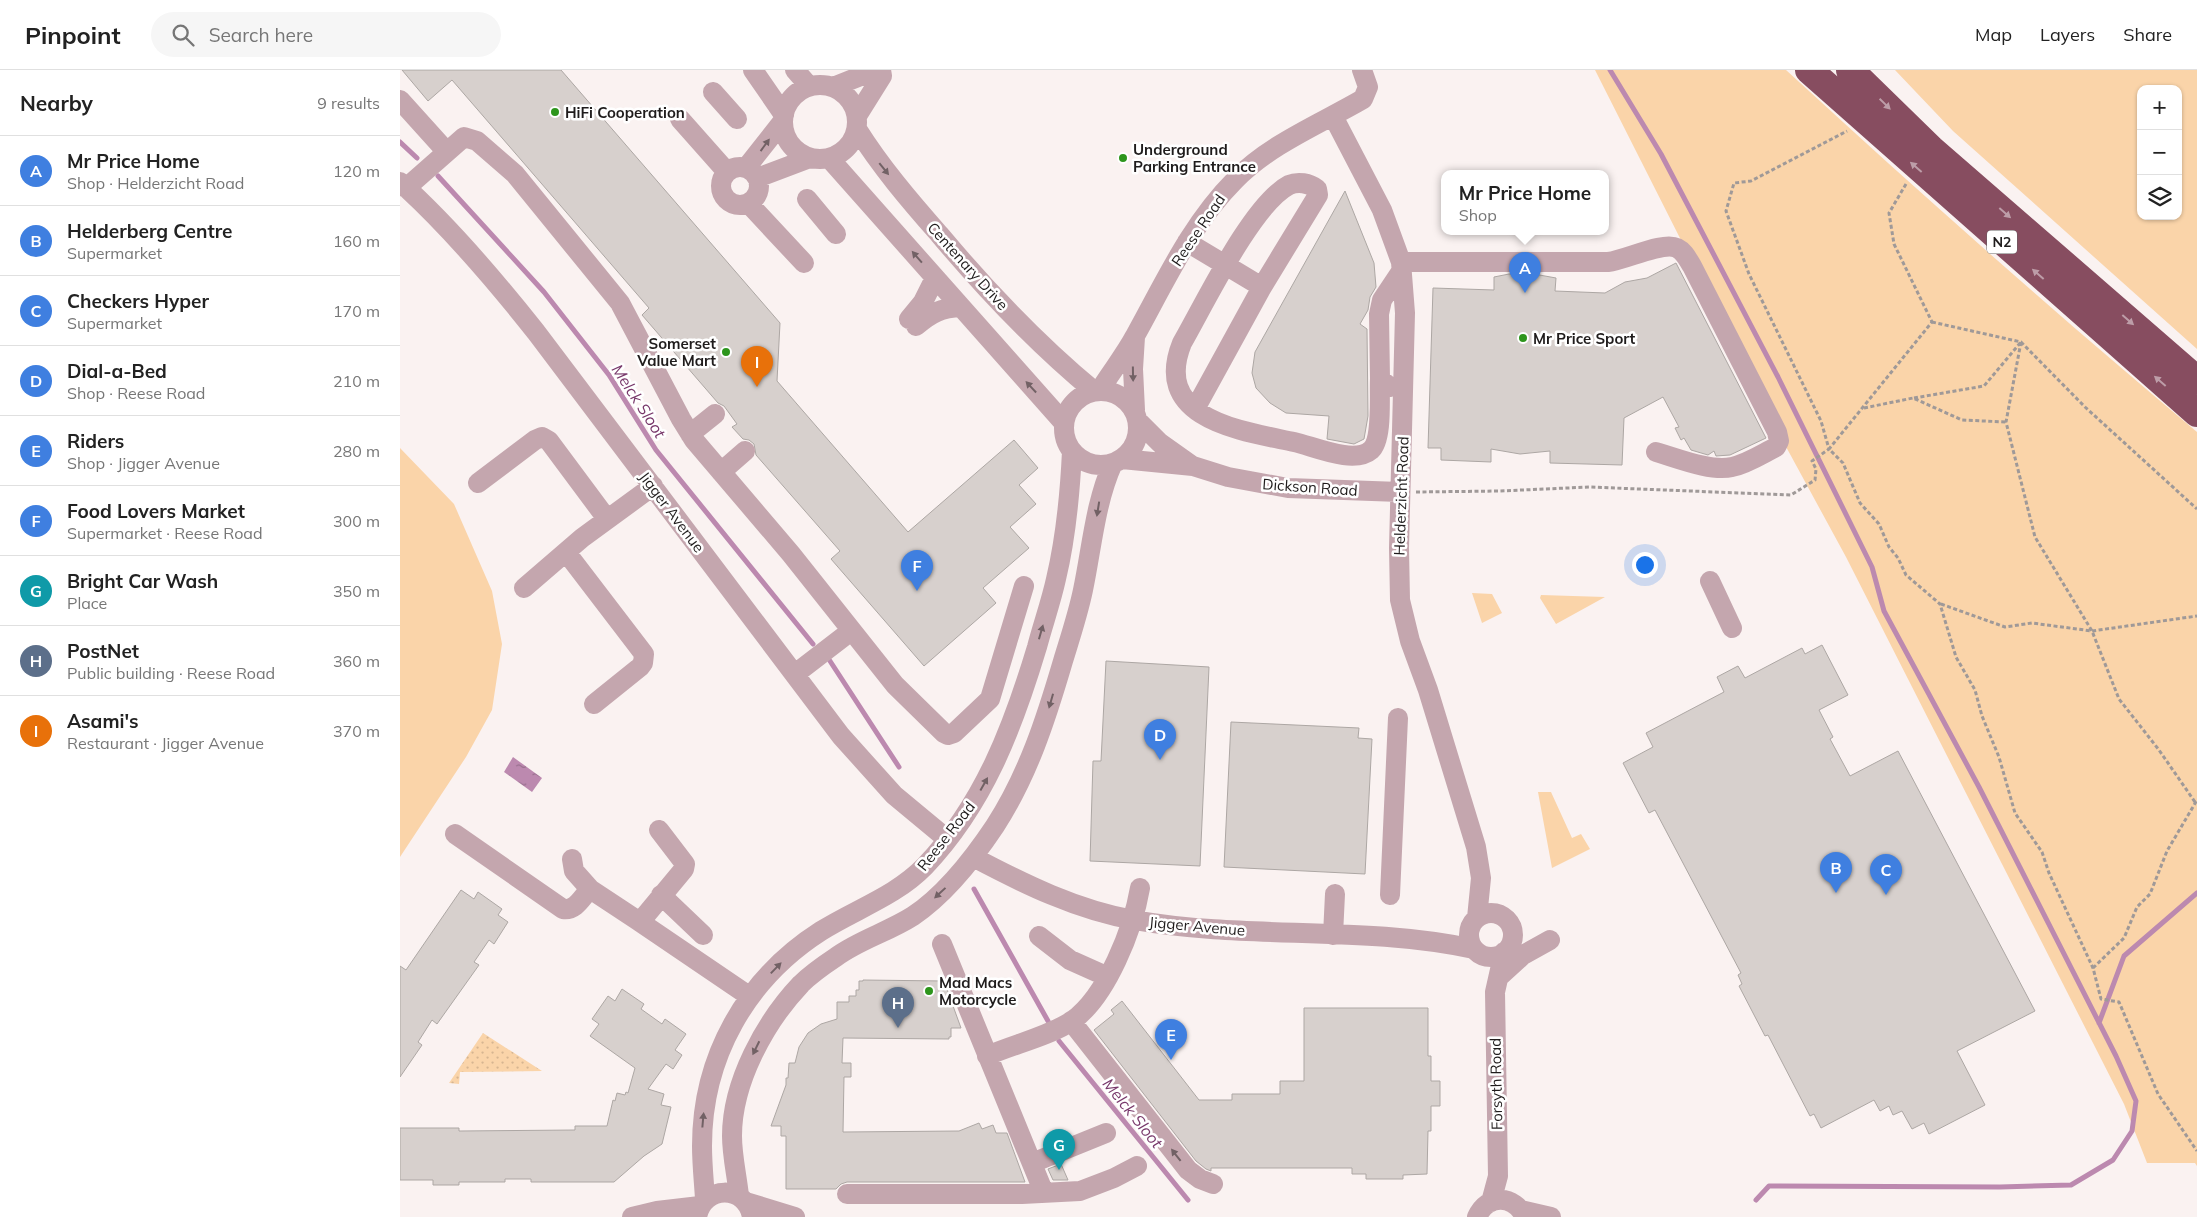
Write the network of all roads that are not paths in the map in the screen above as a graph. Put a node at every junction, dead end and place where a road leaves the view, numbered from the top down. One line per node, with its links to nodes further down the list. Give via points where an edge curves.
1 (753, 70): 13 (street)
2 (794, 70): 8 (street)
3 (876, 70): 9 (street)
4 (881, 70): 16 (street, via 882,76)
5 (1808, 70): 37 (highway, N2, one-way to 5)
6 (1850, 70): 33 (highway, N2, one-way to 33, via 1931,149)
7 (1366, 71): 12 (street, Reese Road, via 1368,87 1363,99)
8 (809, 86): 9 (street); 13 (street, via 790,99)
9 (833, 87): 16 (street, via 849,98)
10 (713, 92): 15 (street)
11 (400, 100): 17 (street)
12 (1332, 116): 24 (street, Reese Road, via 1267,154 1235,179); 27 (street, Helderzicht Road, via 1382,210)
13 (783, 118): 18 (street, via 786,136 792,145 800,153); 19 (street, one-way to 13)
14 (680, 119): 19 (street)
15 (737, 119)
16 (857, 122): 18 (street, via 848,147 839,154); 34 (street, Centenary Drive, one-way to 34, via 878,163 959,258 1050,352)
17 (446, 151): 20 (street); 41 (street, via 459,139 473,138 520,180 624,308)
18 (820, 158): 19 (street); 28 (street, one-way to 18, via 852,182)
19 (744, 173): 22 (street, via 758,193); 22 (street, via 722,180 721,186 725,198 736,204)
20 (403, 185): 49 (street, Jigger Avenue, via 499,285)
21 (807, 199): 23 (street)
22 (748, 203): 25 (street)
23 (836, 234)
24 (1187, 242): 26 (street); 31 (street, Reese Road)
25 (804, 263)
26 (1226, 266): 29 (street); 29 (street, via 1254,219 1274,196 1297,182 1314,187 1318,192 1315,199); 36 (street, via 1182,344 1177,359 1177,384)
27 (1401, 266): 32 (street, via 1380,306); 35 (street, Helderzicht Road, via 1405,313); 44 (street, via 1608,262 1663,246 1678,249 1692,266 1779,441 1776,447 1740,465 1726,468)
28 (935, 278): 30 (street); 30 (street, via 913,322 947,307)
29 (1262, 287): 36 (street)
30 (961, 307): 40 (street, one-way to 30)
31 (1135, 337): 34 (street, Reese Road); 39 (street, Reese Road, one-way to 39)
32 (1380, 379): 35 (street); 36 (street, via 1378,438 1371,450 1363,454 1335,454 1244,432 1216,423)
33 (2197, 380)
34 (1097, 390): 39 (street, via 1120,395); 40 (street, via 1081,396 1071,405)
35 (1404, 398): 50 (street, Helderzicht Road)
36 (1195, 409)
37 (2197, 413)
38 (715, 414): 41 (street)
39 (1136, 416): 45 (street, via 1136,442); 46 (street, Dickson Road, via 1160,443)
40 (1064, 423): 43 (street, via 1064,435)
41 (690, 434): 47 (street)
42 (745, 451): 47 (street)
43 (1072, 451): 45 (street, via 1091,464 1106,465); 63 (street, Reese Road, one-way to 43, via 992,770 1022,697 1056,579 1068,515)
44 (1656, 452)
45 (1118, 461): 46 (street, Dickson Road); 64 (street, Reese Road, one-way to 64, via 1100,498 1083,593 1046,720 1022,778)
46 (1193, 466): 50 (street, Dickson Road, via 1237,479 1288,488)
47 (721, 472): 57 (street)
48 (478, 483): 51 (street, via 542,437)
49 (652, 486): 51 (street); 58 (street, Jigger Avenue)
50 (1400, 492): 66 (street, Helderzicht Road, via 1398,573 1405,624 1466,809)
51 (607, 519): 52 (street)
52 (566, 552): 55 (street); 59 (street, via 644,654 640,667)
53 (1710, 581): 56 (street)
54 (1024, 586): 57 (street, via 990,698 951,735 941,731 895,685)
55 (524, 588)
56 (1732, 628)
57 (851, 631): 58 (street)
58 (794, 674): 63 (street, Jigger Avenue, via 869,769 894,795)
59 (594, 704)
60 (1398, 718): 71 (street)
61 (659, 830): 70 (street, via 685,864)
62 (456, 834): 68 (street, via 563,909 574,907)
63 (947, 839): 86 (street, Reese Road, one-way to 63, via 803,944 846,916 894,892 925,866)
64 (973, 857): 73 (street, Jigger Avenue, via 1056,898); 95 (street, Reese Road, one-way to 95, via 948,885 912,916 838,956 803,982 761,1038 737,1101 732,1135)
65 (572, 859): 68 (street, via 574,871)
66 (1481, 878): 72 (street, Helderzicht Road); 75 (street, Helderzicht Road)
67 (1140, 888): 73 (street)
68 (590, 889): 74 (street)
69 (1335, 894): 77 (street)
70 (662, 895): 74 (street); 76 (street)
71 (1390, 895)
72 (1497, 914): 75 (street, via 1486,913); 83 (street, via 1506,919 1513,931 1512,941)
73 (1133, 920): 77 (street, Jigger Avenue, via 1214,929); 84 (street)
74 (640, 922): 86 (street)
75 (1473, 923): 79 (street, Jigger Avenue); 82 (street, via 1470,941)
76 (703, 935)
77 (1333, 935): 79 (street, Jigger Avenue)
78 (1039, 936): 84 (street, via 1070,960)
79 (1434, 940): 82 (street, Jigger Avenue)
80 (1550, 940): 85 (street, via 1523,955)
81 (942, 944): 88 (street)
82 (1478, 952): 83 (street, via 1494,956); 85 (street, Forsyth Road)
83 (1504, 952): 85 (street, Forsyth Road)
84 (1108, 978): 87 (street, via 1089,1004)
85 (1497, 985): 97 (street, Forsyth Road)
86 (749, 996): 96 (street, Reese Road, one-way to 86, via 702,1146 708,1088 715,1061 734,1018)
87 (1071, 1021): 88 (street); 92 (street, one-way to 87, via 1188,1170)
88 (987, 1056): 90 (street)
89 (1106, 1133): 90 (street)
90 (1032, 1163): 93 (street)
91 (1138, 1166): 93 (street, via 1080,1191)
92 (1213, 1184)
93 (1044, 1193): 94 (street)
94 (847, 1194)
95 (746, 1205): 96 (street, via 722,1192); 99 (street)
96 (701, 1207): 98 (street)
97 (1500, 1210): 100 (street); 101 (street)
98 (632, 1217)
99 (795, 1217)
100 (1459, 1217)
101 (1551, 1217)

